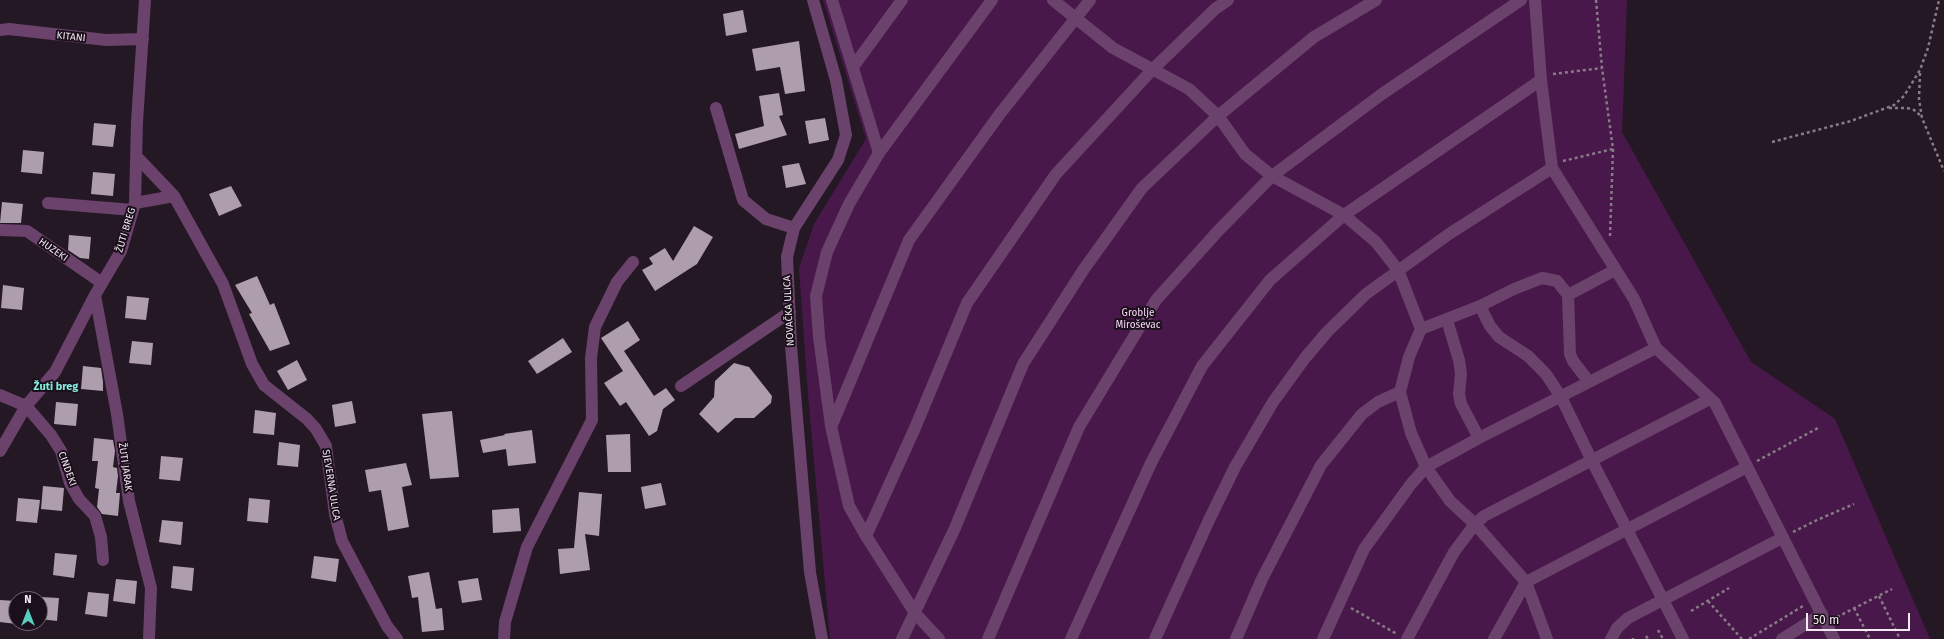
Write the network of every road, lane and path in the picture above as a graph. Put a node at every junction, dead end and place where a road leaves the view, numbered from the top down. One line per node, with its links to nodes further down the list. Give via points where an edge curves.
1 (145, 0): 16 (street, ŽUTI BREG)
2 (813, 0): 37 (street, NOVAČKA ULICA, via 836,80 846,135 838,160)
3 (832, 0): 17 (street)
4 (902, 0): 17 (street)
5 (992, 0): 28 (street)
6 (1053, 0): 14 (street)
7 (1090, 0): 14 (street)
8 (1228, 0): 19 (street, via 1215,9)
9 (1376, 0): 24 (street, via 1314,38)
10 (1522, 0): 32 (street, via 1382,94)
11 (1535, 0): 21 (street)
12 (1596, 0): 18 (path)
13 (1939, 0): 20 (path)
14 (1076, 18): 19 (street, via 1113,48); 58 (street, via 998,116 910,240)
15 (0, 30): 16 (street, KITANI, via 106,40)
16 (143, 39): 29 (street, ŽUTI BREG)
17 (853, 67): 28 (street)
18 (1602, 68): 21 (path); 27 (path)
19 (1152, 70): 24 (street, via 1189,88); 68 (street, via 1056,174 967,303 915,428)
20 (1920, 70): 23 (path, via 1904,96); 25 (path, via 1919,98)
21 (1541, 78): 30 (street); 36 (street)
22 (716, 108): 37 (street, via 743,200 766,219)
23 (1885, 109): 25 (path, via 1907,108 1918,112); 26 (path)
24 (1218, 116): 32 (street, via 1245,154); 81 (street, via 1142,188 1084,269 1022,364 955,528)
25 (1922, 118): 31 (path)
26 (1772, 142)
27 (1613, 149): 30 (path); 39 (path)
28 (879, 153): 58 (street, via 849,204 827,252 816,296)
29 (136, 156): 33 (street, SJEVERNA ULICA); 35 (street, ŽUTI BREG)
30 (1552, 166): 41 (street); 42 (street)
31 (1944, 171)
32 (1272, 176): 36 (street); 91 (street, via 1156,300 1079,427)
33 (174, 196): 35 (street); 86 (street, SJEVERNA ULICA, via 223,284 252,364 264,385 307,419 326,446 335,514 342,541 387,626)
34 (48, 203): 35 (street)
35 (134, 206): 43 (street, ŽUTI BREG, via 121,251)
36 (1344, 215): 41 (street, via 1376,242); 92 (street, via 1270,280 1202,366 1151,463)
37 (794, 228): 47 (street, NOVAČKA ULICA, via 787,257)
38 (0, 230): 43 (street, HUZEKI, via 27,232)
39 (1610, 239)
40 (633, 262): 87 (street, via 617,282 595,327 591,358 592,420 527,547 505,622)
41 (1398, 270): 49 (street); 93 (street, via 1366,294 1327,332 1273,402 1254,432 1209,520)
42 (1615, 270): 45 (street); 50 (street, via 1634,299)
43 (102, 283): 44 (street, ŽUTI BREG)
44 (95, 295): 57 (street, ŽUTI BREG, via 55,372); 85 (street, ŽUTI JARAK, via 117,414 129,501 151,588)
45 (1568, 295): 46 (street, via 1557,281 1542,278); 51 (street, via 1570,354)
46 (1480, 306): 48 (street); 55 (street, via 1499,337 1528,356 1546,374)
47 (790, 312): 52 (street); 88 (street, NOVAČKA ULICA, via 810,572)
48 (1447, 320): 49 (street); 60 (street, via 1460,360 1461,404)
49 (1421, 329): 53 (street, via 1409,357)
50 (1656, 348): 51 (street); 56 (street)
51 (1589, 382): 55 (street)
52 (681, 386)
53 (1400, 392): 63 (street, via 1411,433); 94 (street, via 1378,402 1362,414 1321,464 1262,579)
54 (0, 395): 57 (street)
55 (1561, 397): 60 (street); 62 (street)
56 (1710, 399): 62 (street); 64 (street, via 1715,404)
57 (26, 406): 61 (street, ŽUTI BREG); 70 (street, CINDEKI, via 51,435 61,451 70,483 79,499 95,516 101,537)
58 (831, 426): 68 (street, via 849,506)
59 (1818, 428): 64 (path)
60 (1479, 438): 63 (street)
61 (0, 451)
62 (1592, 461): 66 (street, via 1484,516); 67 (street)
63 (1426, 467): 66 (street, via 1450,501); 77 (street, via 1364,550)
64 (1747, 467): 67 (street); 69 (street)
65 (1854, 504): 69 (path)
66 (1475, 524): 71 (street); 84 (street, via 1454,552)
67 (1628, 529): 71 (street); 75 (street)
68 (866, 536): 81 (street)
69 (1782, 538): 75 (street); 82 (street)
70 (103, 560)
71 (1526, 582): 96 (street); 97 (street)
72 (1729, 588): 76 (path)
73 (1892, 589): 74 (path)
74 (1879, 596): 79 (path); 106 (path)
75 (1662, 599): 98 (street, via 1628,618 1617,628); 100 (street)
76 (1708, 601): 80 (path); 101 (path)
77 (1340, 602): 84 (path); 95 (street)
78 (1804, 605): 102 (path)
79 (1854, 608): 82 (path); 105 (path)
80 (1691, 611)
81 (915, 613): 89 (street); 90 (street)
82 (1824, 618): 103 (street); 104 (street)
83 (1658, 630): 99 (path)
84 (1403, 637)
85 (149, 639)
86 (397, 639)
87 (504, 639)
88 (822, 639)
89 (902, 639)
90 (939, 639)
91 (988, 639)
92 (1071, 639)
93 (1155, 639)
94 (1236, 639)
95 (1323, 639)
96 (1494, 639)
97 (1547, 639)
98 (1611, 639)
99 (1663, 639)
100 (1682, 639)
101 (1742, 639)
102 (1749, 639)
103 (1782, 639)
104 (1834, 639)
105 (1870, 639)
106 (1900, 639)

